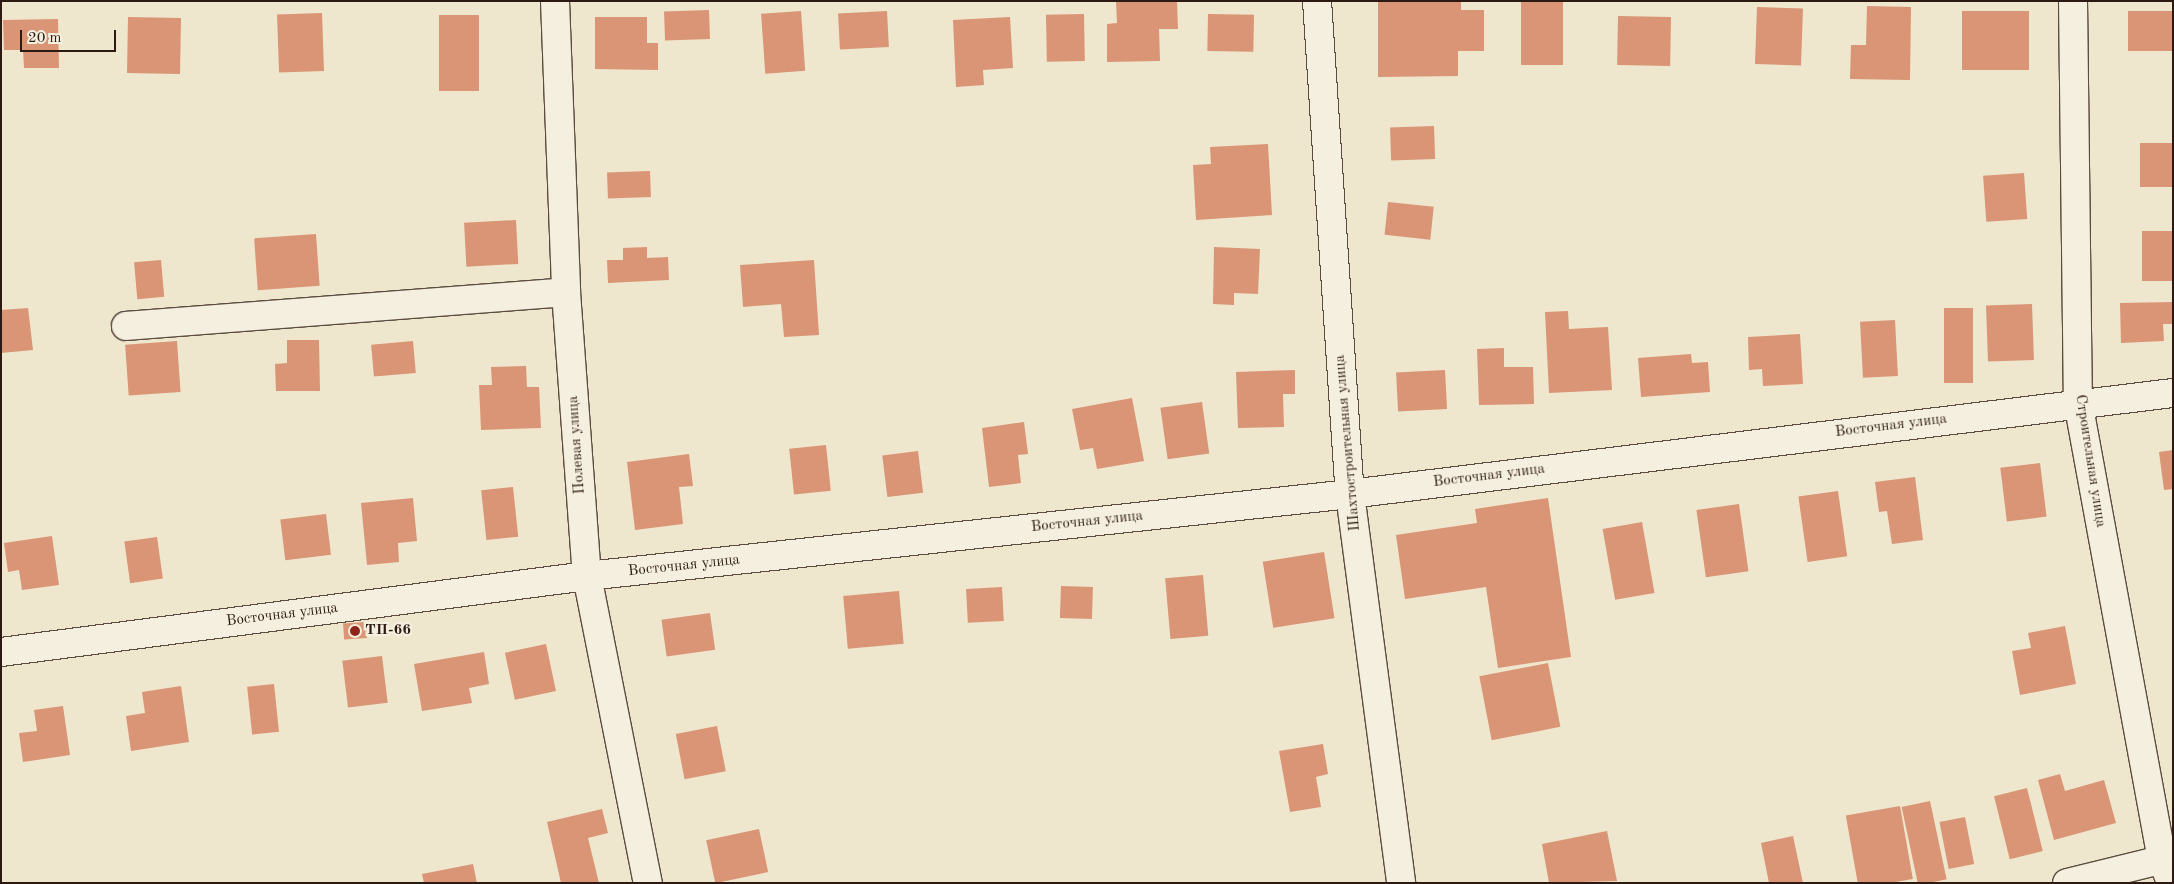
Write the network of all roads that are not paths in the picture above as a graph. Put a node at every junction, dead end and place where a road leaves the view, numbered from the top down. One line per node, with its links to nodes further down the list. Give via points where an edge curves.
1 (555, 1): 4 (street, Полевая улица)
2 (1317, 1): 8 (street, Шахтостроительная улица)
3 (2073, 1): 7 (street, Строительная улица)
4 (566, 292): 5 (street); 9 (street, Полевая улица)
5 (126, 326)
6 (2173, 393): 7 (street, Восточная улица)
7 (2078, 402): 8 (street, Восточная улица); 11 (street, Строительная улица)
8 (1350, 494): 9 (street, Восточная улица); 13 (street, Шахтостроительная улица)
9 (587, 576): 10 (street, Восточная улица); 12 (street, Полевая улица)
10 (1, 652)
11 (2168, 866): 14 (street)
12 (648, 883)
13 (1401, 883)
14 (2067, 883)

